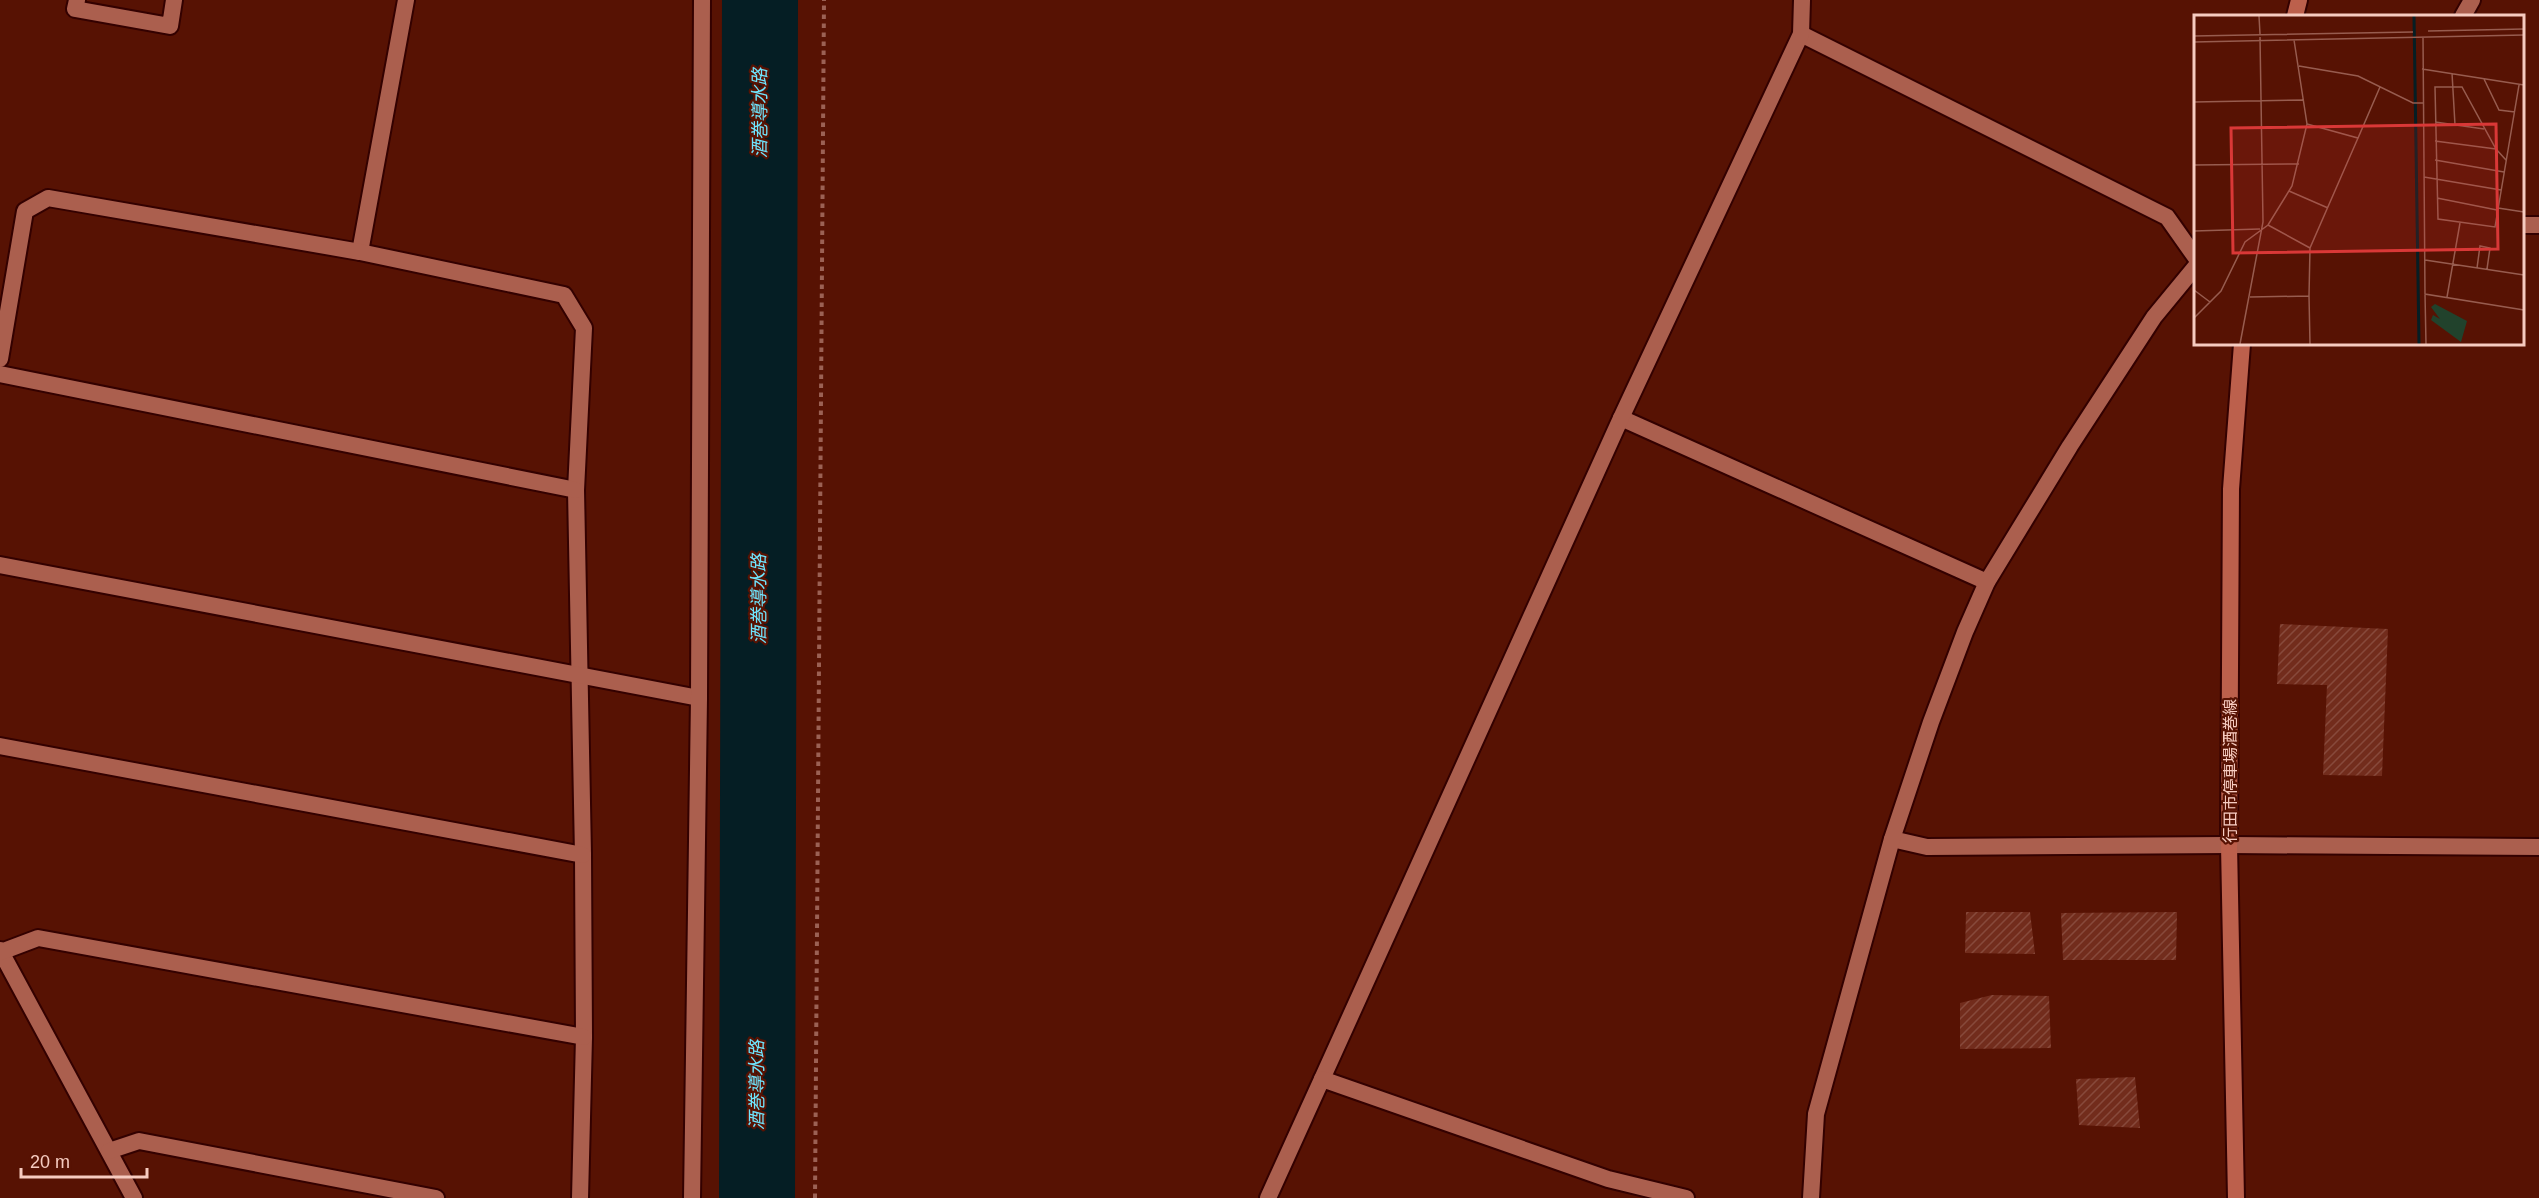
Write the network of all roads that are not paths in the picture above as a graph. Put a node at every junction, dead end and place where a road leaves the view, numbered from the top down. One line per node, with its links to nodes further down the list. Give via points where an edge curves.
1 (76, 0): 2 (street, via 75,9 170,26)
2 (174, 0)
3 (406, 0): 11 (street)
4 (702, 0): 22 (street)
5 (1802, 0): 10 (street)
6 (2299, 0): 8 (main road)
7 (2472, 0): 9 (street)
8 (2295, 15)
9 (2464, 15)
10 (1801, 34): 12 (street, via 2167,217); 17 (street)
11 (360, 252): 15 (street, via 48,198 25,211); 18 (street, via 564,295 584,328)
12 (2194, 255)
13 (2194, 269): 20 (street, via 2148,327)
14 (2242, 345): 25 (main road, 行田市停車場酒巻線, via 2231,489)
15 (0, 359)
16 (0, 374): 18 (street)
17 (1621, 418): 20 (street); 30 (street)
18 (576, 490): 21 (street)
19 (0, 565): 21 (street)
20 (1987, 582): 24 (street, via 1944,688)
21 (580, 674): 22 (street); 27 (street)
22 (699, 698): 36 (street)
23 (0, 746): 27 (street)
24 (1892, 840): 25 (street, via 1927,847); 39 (street, via 1816,1114)
25 (2229, 845): 26 (street); 40 (main road, 行田市停車場酒巻線)
26 (2539, 847)
27 (583, 855): 29 (street)
28 (1, 951): 29 (street, via 38,938); 31 (street)
29 (584, 1037): 35 (street)
30 (1322, 1079): 37 (street); 38 (street, via 1608,1179)
31 (109, 1151): 32 (street, via 139,1141); 33 (street)
32 (395, 1194): 34 (street)
33 (134, 1198)
34 (436, 1198)
35 (580, 1198)
36 (692, 1198)
37 (1268, 1198)
38 (1686, 1198)
39 (1811, 1198)
40 (2236, 1198)

